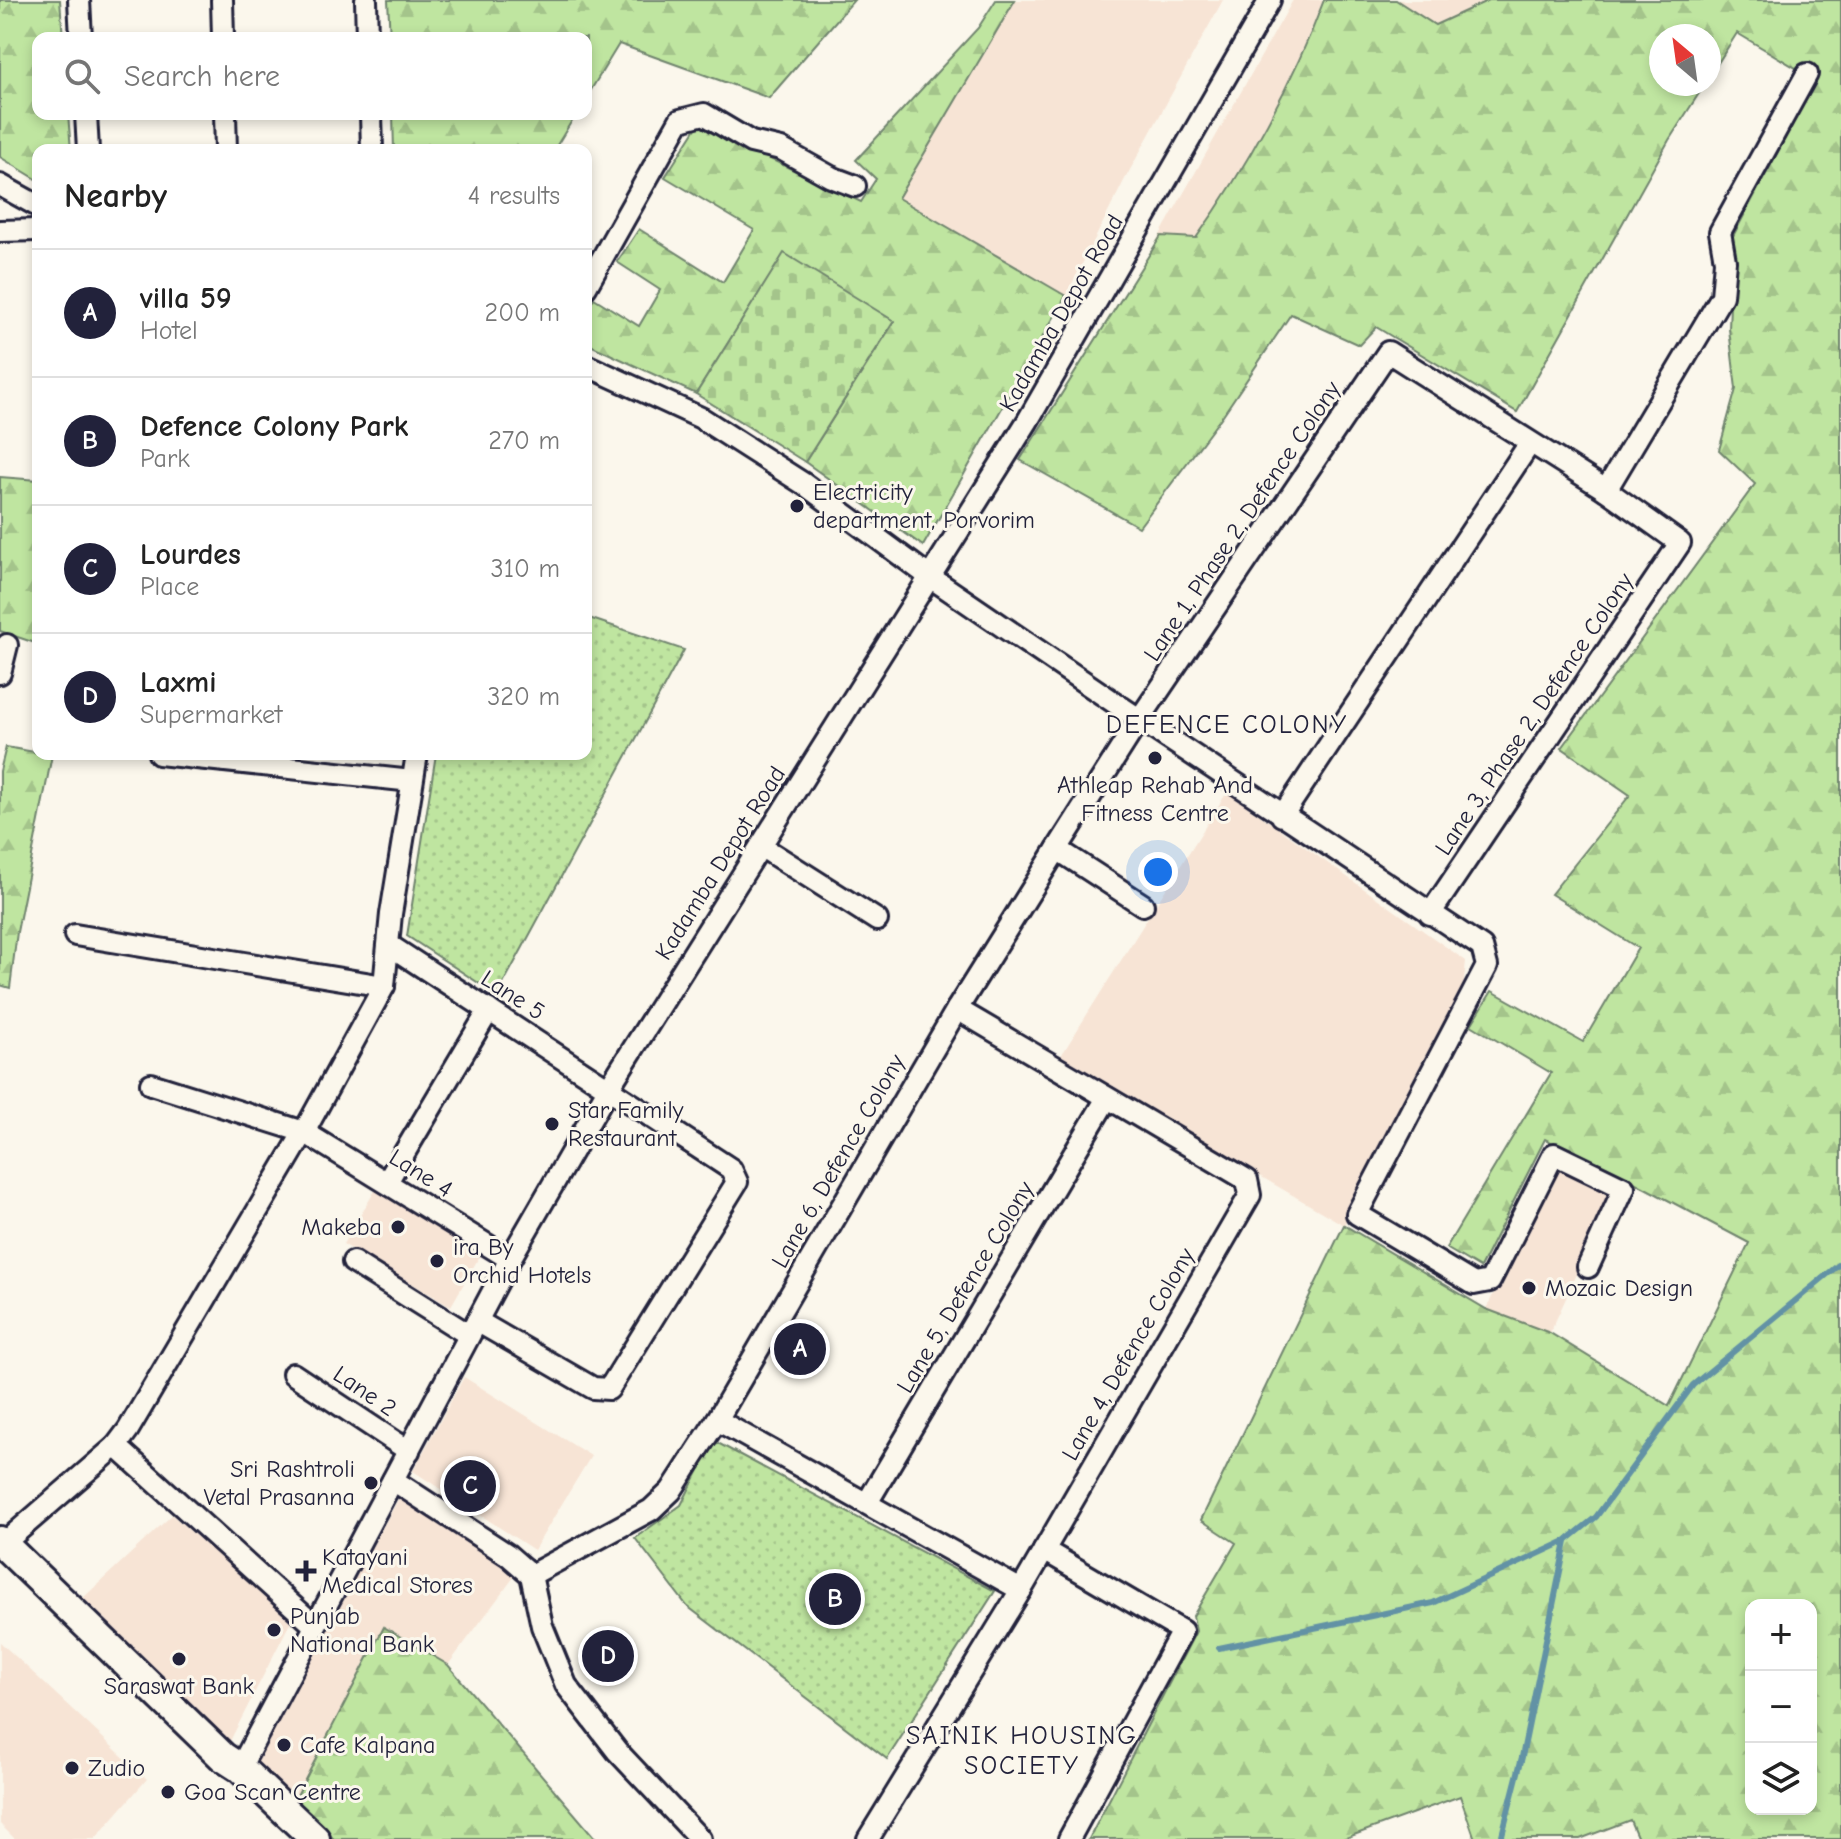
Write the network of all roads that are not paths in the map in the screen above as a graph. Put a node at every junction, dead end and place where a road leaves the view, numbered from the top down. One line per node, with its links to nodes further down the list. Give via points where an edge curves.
1 (79, 0): 5 (street)
2 (222, 0): 6 (street)
3 (366, 0): 7 (street)
4 (1270, 0): 24 (street, Kadamba Depot Road, via 1051,382)
5 (81, 32)
6 (223, 32)
7 (367, 32)
8 (1807, 74): 23 (street, via 1720,232 1725,261 1722,296)
9 (86, 120): 12 (street)
10 (225, 120): 13 (street)
11 (371, 120): 14 (street)
12 (88, 144)
13 (226, 144)
14 (372, 144)
15 (0, 185): 17 (street)
16 (855, 186): 20 (street, via 781,149 751,142 704,114 680,120)
17 (32, 203)
18 (32, 230): 19 (street)
19 (0, 231)
20 (592, 276)
21 (592, 368): 24 (street, via 701,418 804,484)
22 (1530, 443): 23 (street); 27 (street, Lane 1, Phase 2, Defence Colony, via 1388,352); 31 (street)
23 (1606, 490): 35 (street, Lane 3, Phase 2, Defence Colony, via 1680,543)
24 (930, 577): 27 (street); 32 (street, Kadamba Depot Road)
25 (7, 645): 26 (street)
26 (0, 673)
27 (1139, 720): 31 (street); 33 (street, Lane 6, Defence Colony)
28 (215, 760): 30 (street)
29 (416, 760): 30 (street)
30 (412, 781): 38 (street)
31 (1282, 816): 35 (street)
32 (762, 847): 36 (street); 43 (street, Kadamba Depot Road)
33 (1057, 849): 34 (street); 40 (street, Lane 6, Defence Colony)
34 (1143, 905)
35 (1430, 914): 49 (street, via 1482,947 1487,966 1357,1214 1474,1284 1490,1281 1554,1154 1624,1188)
36 (877, 920)
37 (75, 935): 39 (street)
38 (389, 945): 39 (street); 41 (street, Lane 5)
39 (384, 986): 45 (street)
40 (957, 1009): 44 (street, Lane 4, Defence Colony); 52 (street, Lane 6, Defence Colony)
41 (489, 1010): 43 (street, Lane 5); 46 (street)
42 (151, 1084): 45 (street, Lane 4)
43 (608, 1089): 47 (street, Kadamba Depot Road); 50 (street, Lane 5, via 731,1169 737,1182 609,1389 593,1388)
44 (1107, 1098): 56 (street, Lane 5, Defence Colony); 58 (street, Lane 4, Defence Colony, via 1247,1180 1250,1195)
45 (304, 1132): 46 (street, Lane 4); 53 (street)
46 (387, 1182): 47 (street, Lane 4)
47 (510, 1259): 50 (street, Kadamba Depot Road)
48 (353, 1262): 50 (street)
49 (1588, 1267)
50 (473, 1328): 54 (street, Kadamba Depot Road)
51 (293, 1374): 54 (street, Lane 2)
52 (717, 1420): 56 (street); 59 (street, Lane 6, Defence Colony, via 671,1491 651,1510)
53 (116, 1446): 57 (street); 61 (street)
54 (409, 1451): 55 (street, Kadamba Depot Road)
55 (393, 1480): 59 (street); 61 (street, Kadamba Depot Road)
56 (867, 1503): 60 (street)
57 (2, 1542): 62 (highway)
58 (1044, 1550): 60 (street, Lane 4, Defence Colony); 66 (street, via 1182,1631)
59 (531, 1575): 64 (street, via 542,1626 566,1685 617,1751)
60 (1021, 1590): 65 (street, Lane 4, Defence Colony)
61 (315, 1626): 62 (street, Kadamba Depot Road)
62 (240, 1768): 63 (highway)
63 (315, 1839)
64 (700, 1839)
65 (868, 1839)
66 (1069, 1839)

